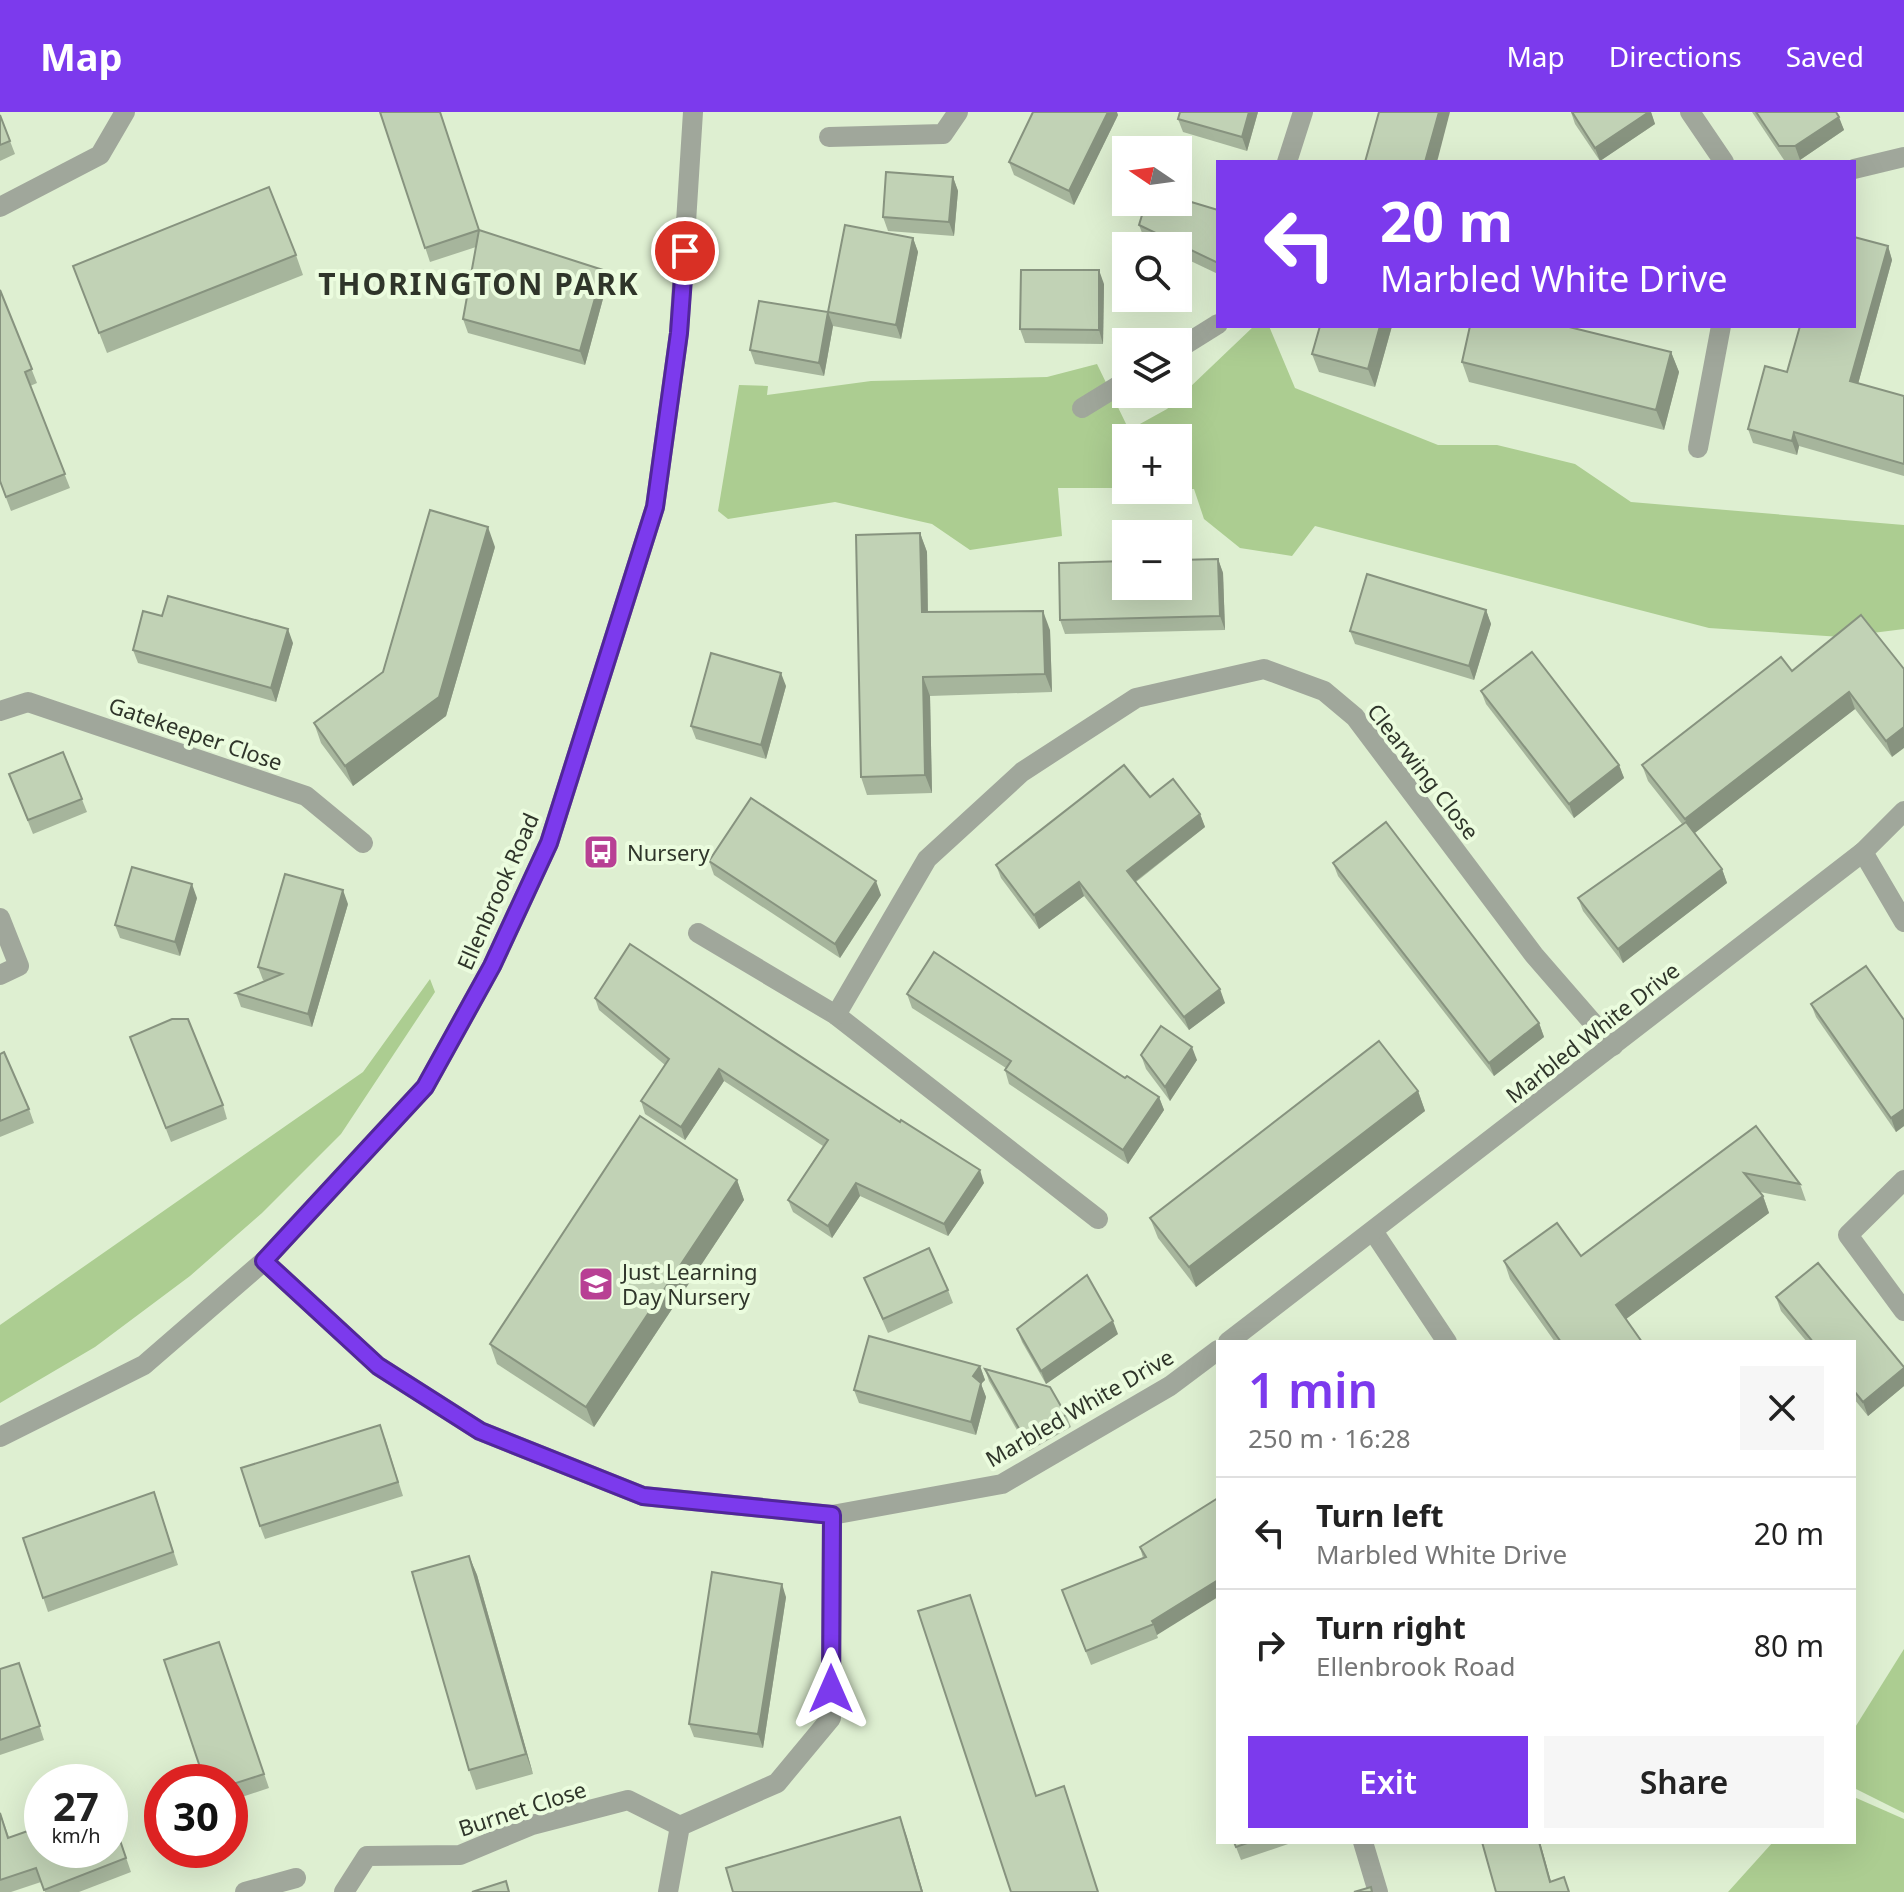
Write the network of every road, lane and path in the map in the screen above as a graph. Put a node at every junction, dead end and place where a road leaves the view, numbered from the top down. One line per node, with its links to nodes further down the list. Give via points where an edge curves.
1 (125, 112): 11 (street, via 100,155)
2 (693, 112): 31 (street, Ellenbrook Road, via 679,333 655,507 549,843 492,966 425,1087)
3 (958, 112): 6 (street, via 943,134)
4 (1303, 112): 8 (street)
5 (1690, 112): 9 (street)
6 (829, 137)
7 (1904, 157): 10 (street)
8 (1288, 160)
9 (1723, 160)
10 (1856, 169)
11 (0, 207)
12 (1216, 325): 14 (street)
13 (1721, 328): 17 (street)
14 (1192, 340)
15 (1112, 390): 16 (street)
16 (1082, 408)
17 (1698, 448)
18 (0, 711): 20 (street, Gatekeeper Close, via 28,702 306,796)
19 (1904, 811): 21 (street, Marbled White Drive)
20 (363, 843)
21 (1863, 852): 23 (street); 27 (street, Marbled White Drive)
22 (0, 918): 25 (street, via 19,966)
23 (1904, 922)
24 (698, 933): 26 (street)
25 (0, 975)
26 (836, 1015): 27 (street, Clearwing Close, via 927,859 1022,772 1136,698 1264,669 1324,691 1355,717 1534,955); 29 (street)
27 (1613, 1046): 30 (street, Marbled White Drive)
28 (1904, 1180): 32 (street, via 1848,1235)
29 (1098, 1219)
30 (1373, 1231): 33 (street, Marbled White Drive); 34 (street)
31 (264, 1261): 36 (street, Ellenbrook Road, via 144,1365); 37 (street, Marbled White Drive, via 378,1366 480,1431 643,1496)
32 (1904, 1311)
33 (1231, 1340)
34 (1446, 1340)
35 (1216, 1352): 37 (street, Marbled White Drive, via 1170,1386 1002,1484)
36 (0, 1437)
37 (832, 1515): 38 (street, via 831,1718 777,1783)
38 (680, 1826): 42 (street, Burnet Close, via 628,1800 532,1825 460,1855 367,1856); 43 (street)
39 (1364, 1844): 44 (street)
40 (296, 1878): 41 (street)
41 (245, 1892)
42 (344, 1892)
43 (668, 1892)
44 (1378, 1892)

